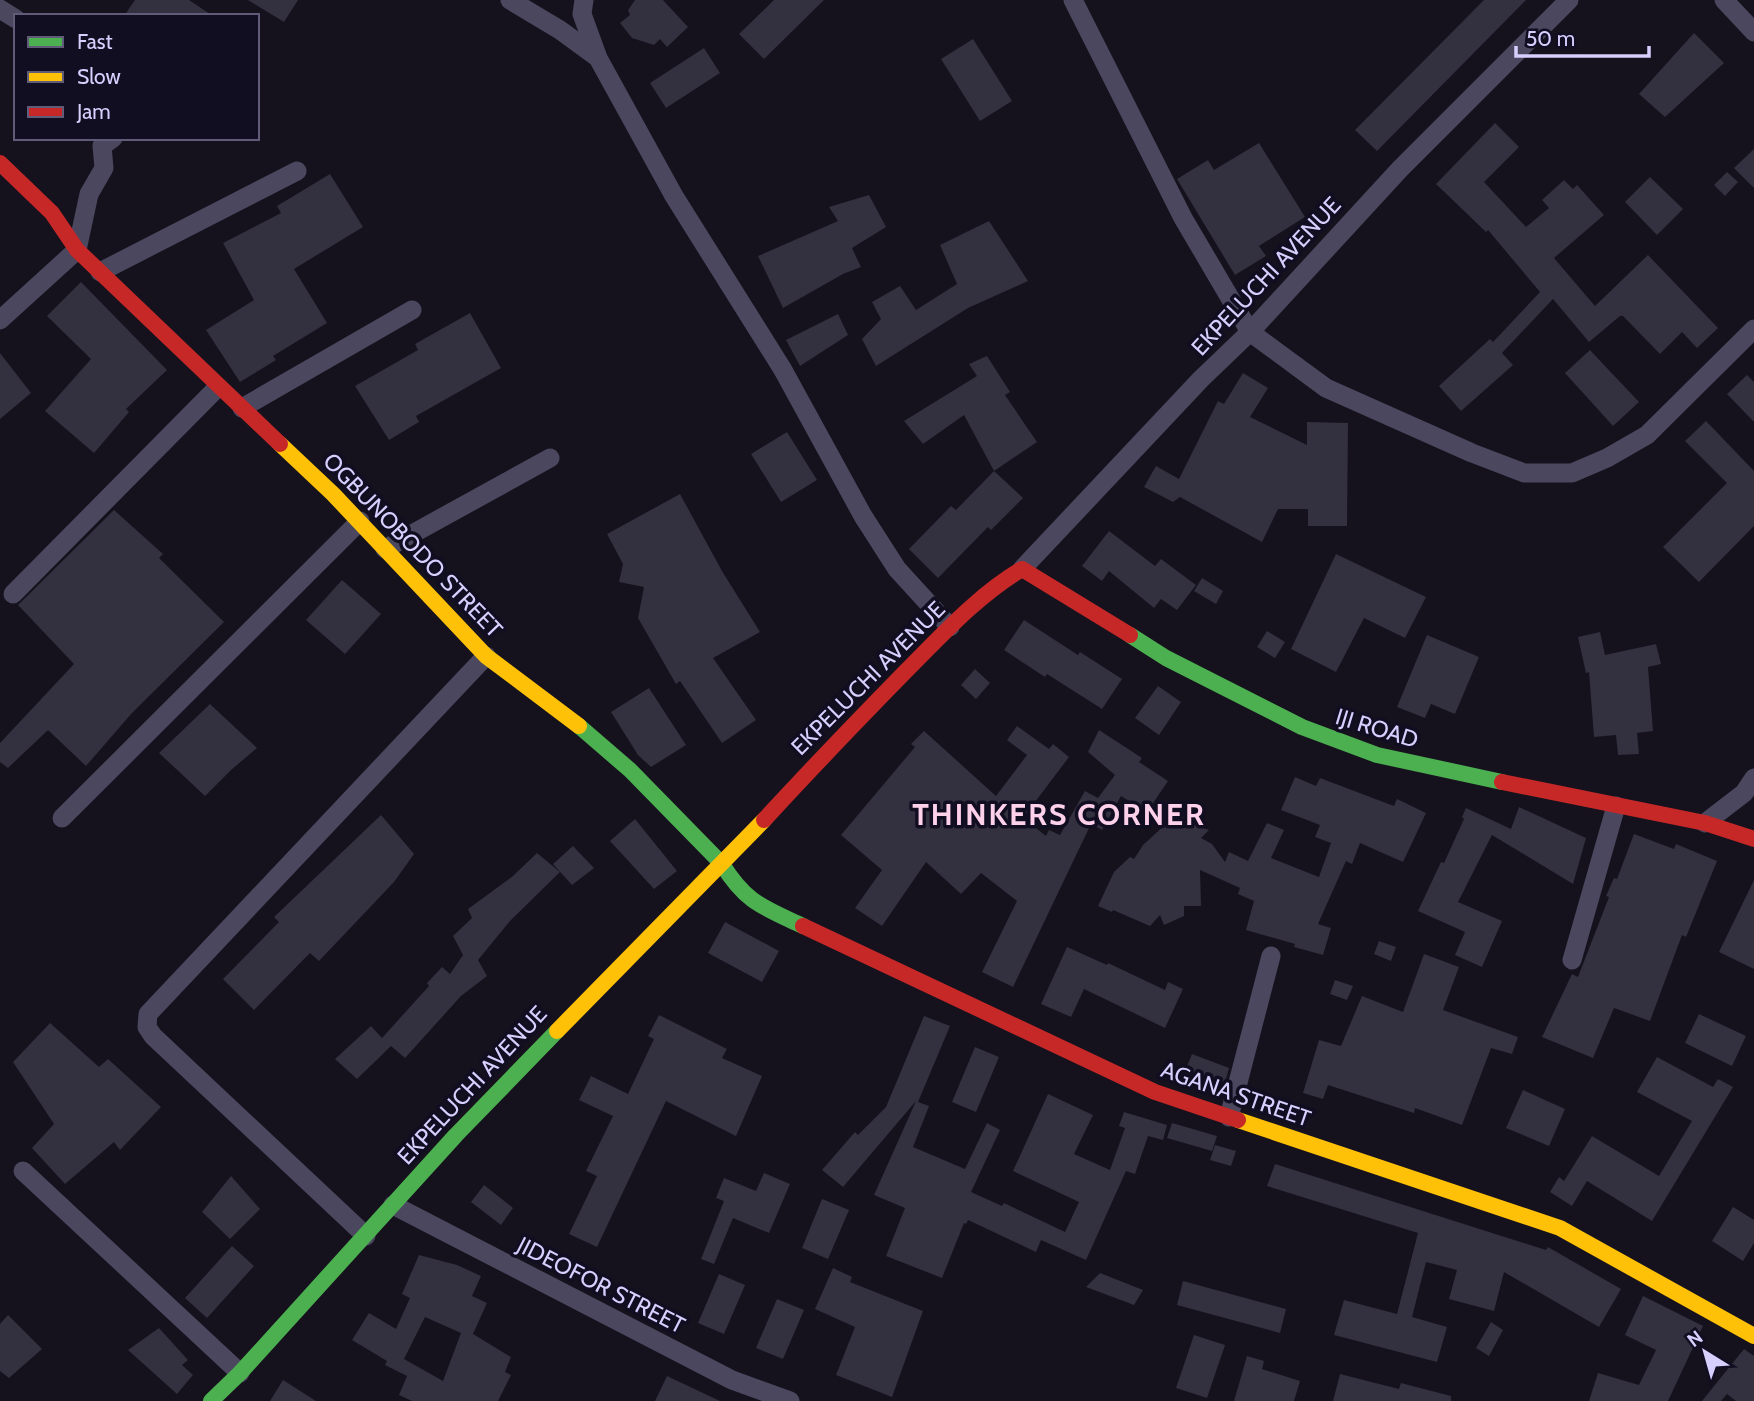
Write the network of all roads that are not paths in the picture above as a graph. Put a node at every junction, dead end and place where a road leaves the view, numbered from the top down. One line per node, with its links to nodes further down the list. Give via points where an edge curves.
1 (2, 0): 7 (street)
2 (510, 0): 9 (street)
3 (584, 0): 9 (street, via 582,14)
4 (1073, 0): 18 (street, via 1183,218)
5 (1569, 0): 18 (street, EKPELUCHI AVENUE, via 1400,169)
6 (1724, 0): 8 (street)
7 (0, 8)
8 (1754, 33)
9 (598, 58): 26 (street, via 863,516 897,569)
10 (110, 140): 13 (street, via 102,146 104,168 89,194)
11 (297, 171): 14 (street)
12 (3, 172): 13 (street, OGBUNOBODO STREET, via 52,213)
13 (77, 250): 14 (street, OGBUNOBODO STREET); 16 (street)
14 (100, 272): 19 (street, OGBUNOBODO STREET)
15 (412, 310): 20 (street)
16 (0, 320)
17 (1754, 329): 18 (street, via 1647,435 1572,473 1524,473 1472,453 1326,388)
18 (1250, 332): 24 (street, EKPELUCHI AVENUE)
19 (218, 387): 20 (street, OGBUNOBODO STREET); 25 (street)
20 (242, 408): 22 (street, OGBUNOBODO STREET)
21 (550, 458): 23 (street)
22 (360, 521): 23 (street, OGBUNOBODO STREET); 30 (street)
23 (385, 549): 27 (street, OGBUNOBODO STREET)
24 (1022, 569): 26 (street, EKPELUCHI AVENUE); 29 (street, IJI ROAD, via 1166,658 1302,727 1377,755)
25 (13, 594)
26 (950, 627): 33 (street, EKPELUCHI AVENUE)
27 (486, 656): 33 (street, OGBUNOBODO STREET, via 630,770); 39 (street, via 148,1014 146,1027 153,1036)
28 (1754, 778): 31 (street, via 1744,793)
29 (1616, 806): 31 (street, IJI ROAD); 35 (street)
30 (62, 818)
31 (1705, 823): 32 (street, IJI ROAD)
32 (1754, 839)
33 (722, 864): 36 (street, AGANA STREET, via 733,883 754,903 1155,1092); 38 (street, EKPELUCHI AVENUE, via 556,1031)
34 (1272, 956): 36 (street)
35 (1572, 960)
36 (1229, 1117): 40 (street, AGANA STREET, via 1560,1228)
37 (23, 1171): 41 (street)
38 (393, 1205): 39 (street, EKPELUCHI AVENUE); 43 (street, JIDEOFOR STREET, via 732,1380)
39 (366, 1236): 41 (street, EKPELUCHI AVENUE)
40 (1754, 1336)
41 (240, 1373): 42 (street, EKPELUCHI AVENUE)
42 (211, 1401)
43 (790, 1401)

